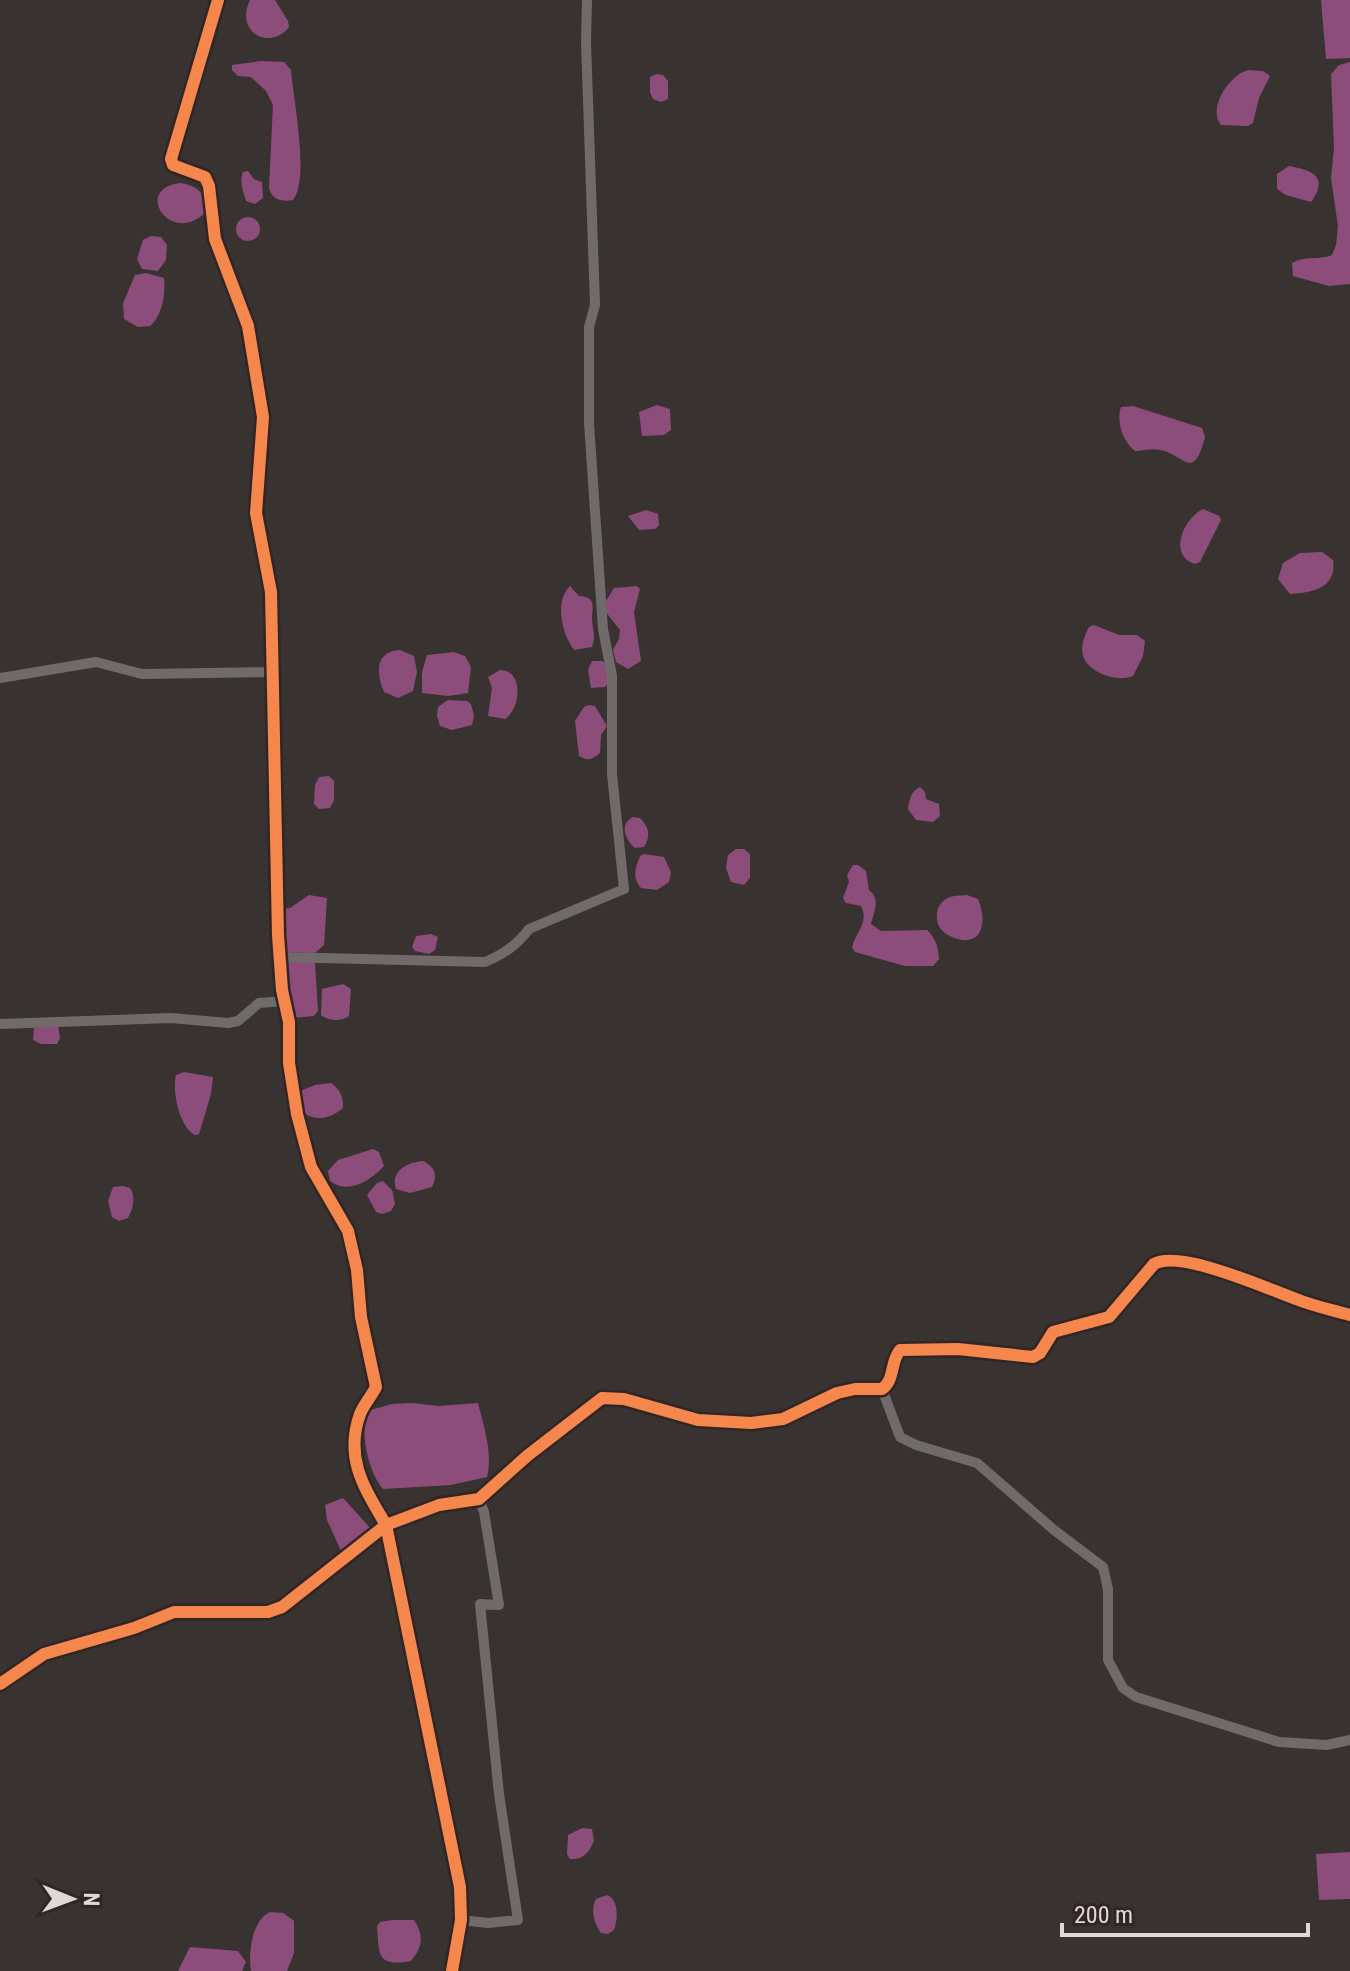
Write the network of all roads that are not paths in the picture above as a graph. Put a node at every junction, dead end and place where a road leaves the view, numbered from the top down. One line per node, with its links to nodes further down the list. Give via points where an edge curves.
1 (218, 0): 3 (street, via 171,159 173,165 205,177 209,186 218,252 251,340 263,417 256,513 271,592)
2 (587, 0): 5 (street, via 595,305 589,327 589,423 624,889 529,929 505,953 485,962)
3 (273, 672): 4 (street, via 142,674 96,662); 5 (street)
4 (0, 678)
5 (280, 957): 6 (street)
6 (286, 1001): 7 (street, via 259,1003 228,1023 171,1018); 11 (street, via 297,1114 311,1167 348,1231 357,1270 376,1387 355,1433 359,1478)
7 (0, 1024)
8 (1350, 1315): 9 (street, via 1243,1277 1160,1261 1109,1317 1053,1332 1033,1357 958,1349 900,1350 890,1382)
9 (882, 1389): 10 (street, via 837,1393 783,1419 751,1423 698,1420 602,1398); 13 (street, via 900,1437 977,1463 1103,1567 1108,1660 1123,1688 1136,1697 1279,1742 1327,1745)
10 (479, 1499): 11 (street, via 439,1505); 14 (street, via 499,1605 480,1604 518,1920)
11 (386, 1525): 12 (street, via 282,1607 268,1612 174,1612 44,1654); 14 (street, via 460,1887)
12 (0, 1684)
13 (1350, 1740)
14 (461, 1920): 15 (street)
15 (452, 1971)

